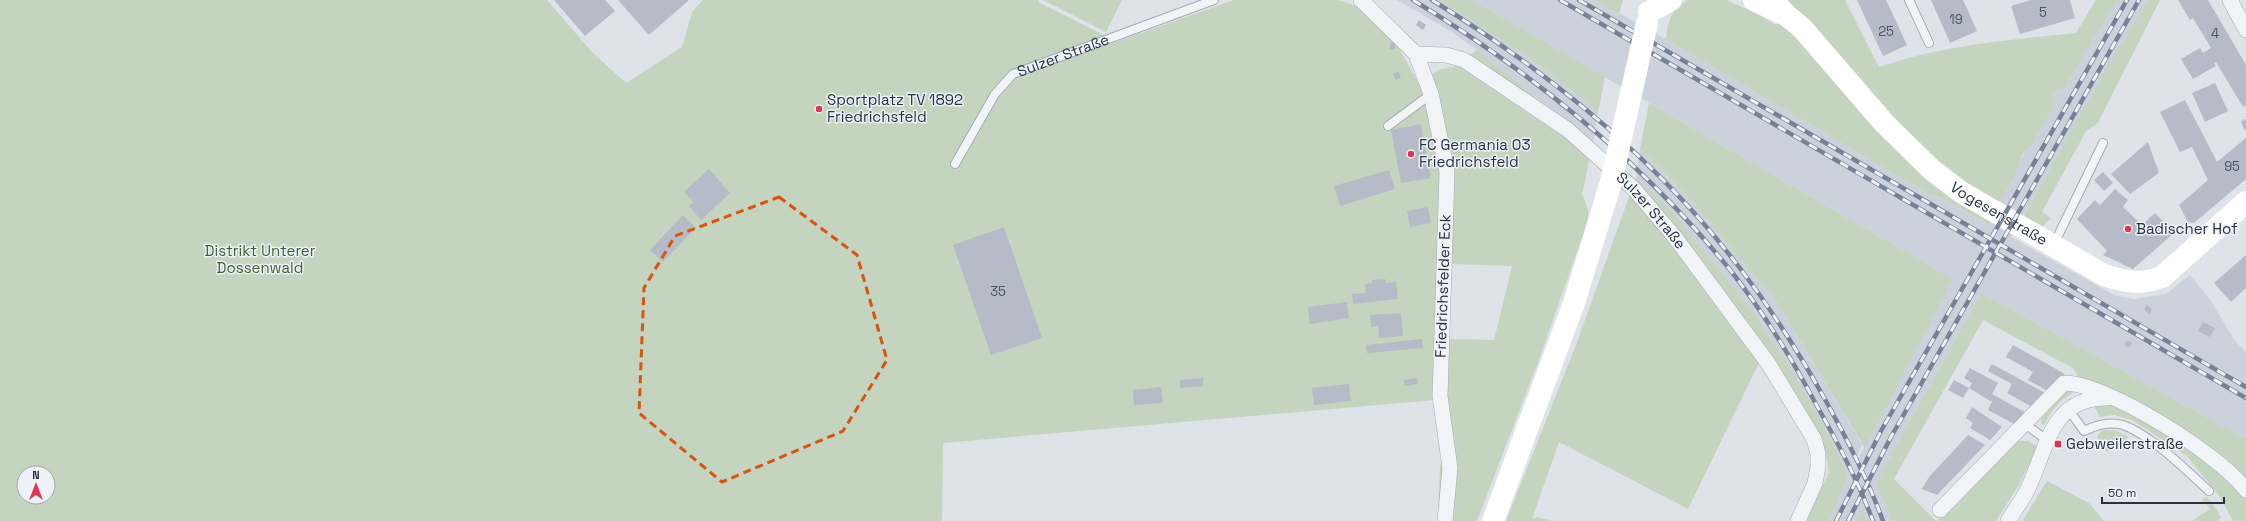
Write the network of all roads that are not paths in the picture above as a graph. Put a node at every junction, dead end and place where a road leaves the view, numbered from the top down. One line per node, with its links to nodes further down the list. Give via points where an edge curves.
1 (1214, 0): 15 (lane, Sulzer Straße, via 1014,74 995,94)
2 (1361, 0): 11 (street)
3 (1671, 0): 8 (street)
4 (1754, 0): 7 (street, Vogesenstraße)
5 (1909, 0): 10 (lane)
6 (2230, 0): 9 (street)
7 (1779, 7): 17 (street, Vogesenstraße, via 1802,28 1885,124 1932,170 1961,192)
8 (1649, 12): 26 (street, bridge, via 1611,182 1574,303)
9 (2246, 30)
10 (1929, 43)
11 (1416, 54): 12 (street, Friedrichsfelder Eck); 27 (street, Sulzer Straße, via 1446,55 1464,60 1568,130 1634,188 1674,236 1768,363 1814,438 1818,466 1815,483)
12 (1431, 94): 13 (lane); 25 (street, Friedrichsfelder Eck, via 1447,172 1440,396 1450,479)
13 (1388, 126)
14 (2102, 143): 17 (lane)
15 (955, 164)
16 (2246, 202): 17 (street, Vogesenstraße, via 2169,272 2144,283 2104,275)
17 (2054, 245)
18 (2114, 398): 19 (street, via 2093,398 2077,402); 20 (street, via 2074,383 2064,383); 22 (street, via 2157,421 2220,465)
19 (2068, 409): 21 (street, via 2054,425); 23 (lane, via 2084,432 2094,426 2106,424 2122,425 2134,431 2172,457)
20 (2025, 424): 21 (lane); 24 (street)
21 (2047, 440): 28 (street, via 2030,485)
22 (2246, 490)
23 (2208, 491)
24 (1940, 510)
25 (1444, 521)
26 (1493, 521)
27 (1798, 521)
28 (2008, 521)

